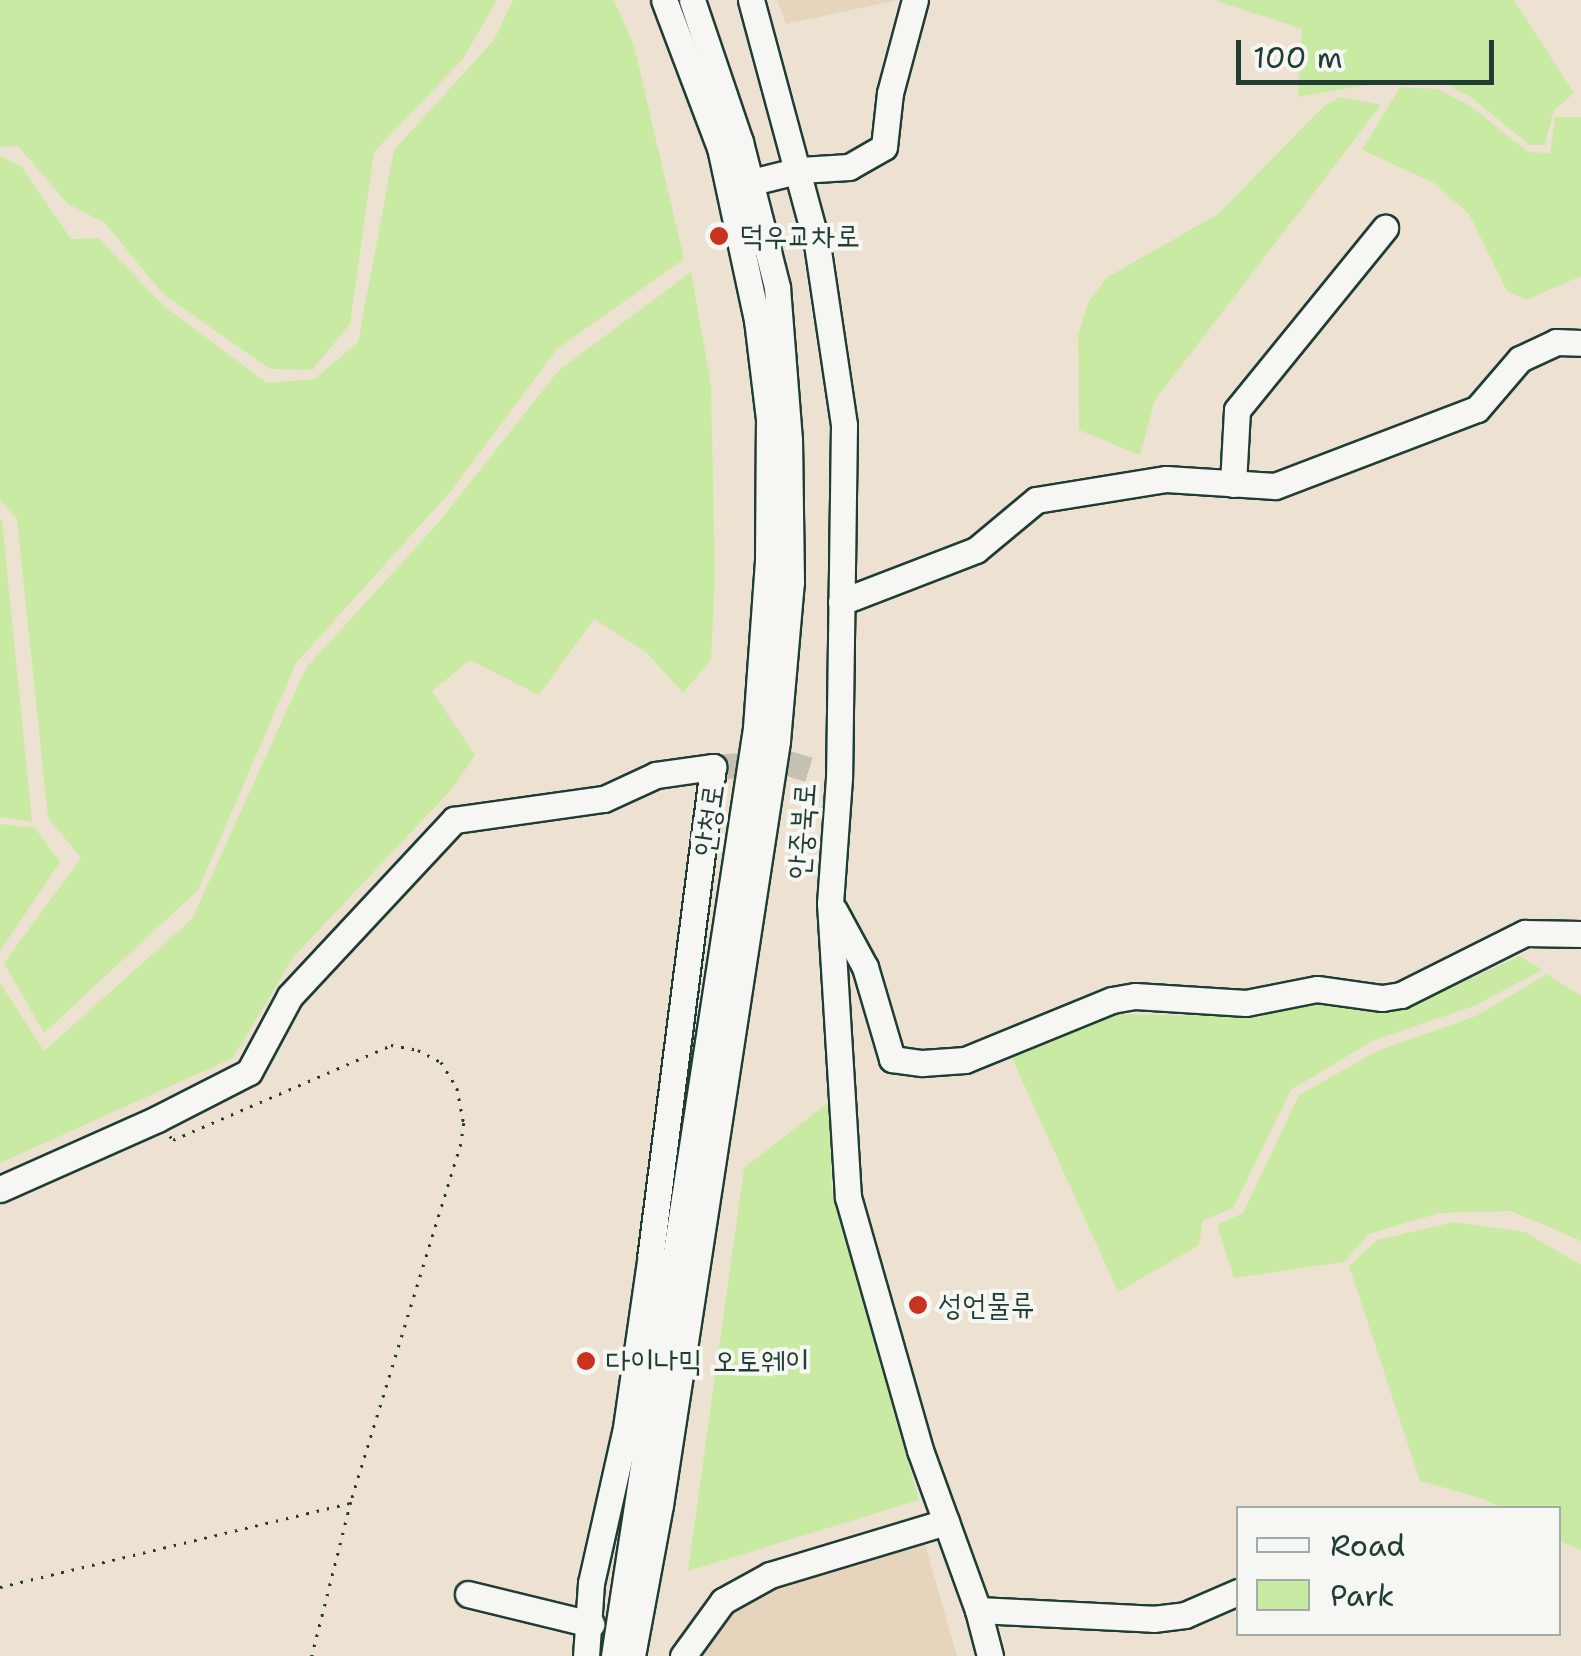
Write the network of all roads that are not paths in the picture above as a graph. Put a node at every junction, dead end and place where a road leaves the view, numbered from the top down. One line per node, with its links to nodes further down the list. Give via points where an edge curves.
1 (664, 0): 6 (street, 안청로)
2 (692, 0): 6 (street, 안청로)
3 (752, 0): 5 (street, 안중북로)
4 (915, 0): 5 (street, via 890,94 884,147 849,167)
5 (800, 170): 6 (street); 10 (street, 안중북로, via 844,425)
6 (741, 185): 16 (street, 안청로, via 768,419 768,558 756,728); 25 (street, 안청로, via 776,287 789,440 791,582 777,740)
7 (1385, 228): 9 (street, via 1236,410)
8 (1581, 343): 9 (street, via 1537,348 1520,359 1486,404 1451,421 1275,486)
9 (1233, 484): 10 (street, via 1166,479 1036,500 976,550)
10 (841, 602): 12 (street, 안중북로)
11 (812, 770): 12 (street)
12 (839, 778): 13 (street, 안중북로)
13 (830, 903): 14 (street, via 865,968 892,1059 922,1063 965,1060 1112,1000 1246,1003 1317,988 1382,998 1401,995 1525,933); 17 (street, 안중북로, via 848,1197)
14 (1581, 934)
15 (0, 1189): 18 (street, via 249,1072 290,996 454,820 604,799 656,776 713,767 626,1428)
16 (638, 1510): 18 (street); 24 (street, 안청로)
17 (946, 1522): 21 (street, 안중북로); 26 (street, via 770,1575 722,1601)
18 (592, 1583): 22 (street)
19 (1236, 1593): 21 (street, via 1153,1619)
20 (468, 1594): 22 (street)
21 (978, 1610): 27 (street, 안중북로)
22 (592, 1624): 23 (street)
23 (586, 1656)
24 (614, 1656)
25 (632, 1656)
26 (683, 1656)
27 (990, 1656)

